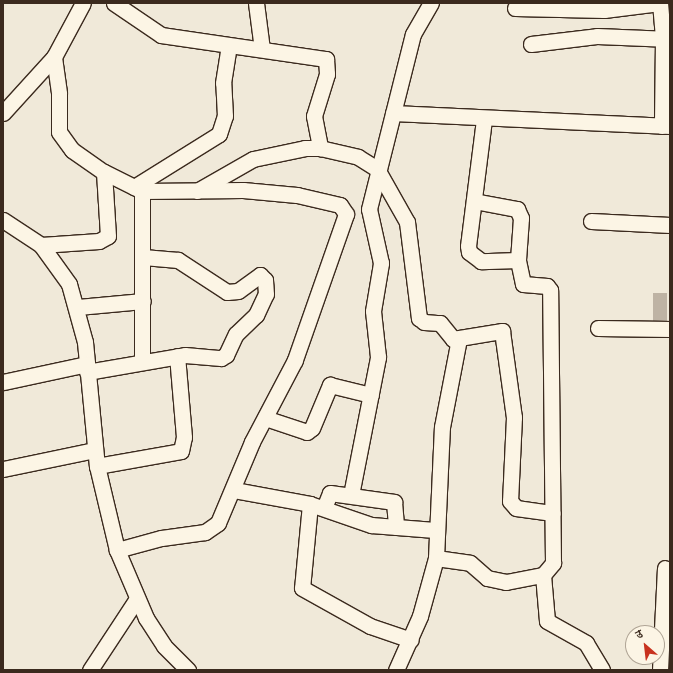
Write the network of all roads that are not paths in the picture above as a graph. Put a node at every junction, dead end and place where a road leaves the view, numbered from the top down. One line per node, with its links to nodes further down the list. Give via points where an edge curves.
1 (83, 3): 11 (street)
2 (114, 3): 9 (street, via 161,35)
3 (256, 3): 10 (street)
4 (431, 3): 13 (street, via 413,34)
5 (660, 3): 6 (street, via 604,10); 7 (street)
6 (515, 8)
7 (667, 39): 8 (street, via 597,36); 15 (street)
8 (531, 44)
9 (228, 45): 10 (street); 19 (street, via 223,83 225,116 219,134)
10 (262, 49): 16 (street, via 326,59 327,74 314,116)
11 (54, 57): 12 (street); 18 (street, via 59,94 59,132 72,150)
12 (3, 113)
13 (393, 113): 14 (street); 17 (street)
14 (484, 119): 15 (street); 21 (street)
15 (666, 126)
16 (320, 148): 17 (street, via 358,157); 20 (street, via 277,152 253,159)
17 (377, 169): 23 (street); 34 (street, via 408,222 419,318 424,322 440,322 447,336)
18 (104, 172): 19 (street); 27 (street, via 108,236 99,241)
19 (138, 189): 20 (street); 28 (street)
20 (194, 192): 22 (street, via 229,190 297,195)
21 (474, 201): 29 (street, via 518,209 521,218); 29 (street, via 468,246 472,257 481,261)
22 (345, 209): 23 (street); 40 (street, via 345,220 295,360)
23 (369, 215): 39 (street, via 381,270 373,311 378,357)
24 (3, 220): 27 (street)
25 (590, 221): 26 (street)
26 (670, 225)
27 (41, 245): 31 (street, via 69,284)
28 (143, 257): 30 (street); 35 (street, via 178,260 227,292 244,288 255,276 260,275 265,280 266,294 256,315 236,334 226,355)
29 (518, 260): 47 (street, via 523,284 547,286 550,290)
30 (143, 301): 31 (street); 36 (street)
31 (78, 308): 37 (street)
32 (598, 328): 33 (street)
33 (670, 329)
34 (459, 339): 47 (street, via 494,330 502,331 514,417 510,501 516,508); 49 (street, via 442,427)
35 (177, 356): 36 (street); 42 (street, via 184,438 181,451)
36 (142, 362): 37 (street)
37 (87, 368): 38 (street); 41 (street)
38 (3, 382)
39 (371, 395): 40 (street, via 330,385 312,428 307,432); 45 (street)
40 (265, 418): 44 (street)
41 (95, 450): 42 (street); 43 (street)
42 (97, 466): 50 (street)
43 (3, 469)
44 (234, 490): 46 (street); 50 (street, via 212,529)
45 (351, 495): 46 (street, via 330,493); 48 (street, via 394,502)
46 (317, 506): 48 (street, via 371,525); 55 (street, via 302,588 370,626)
47 (553, 513): 53 (street, via 553,563)
48 (396, 528): 49 (street)
49 (435, 530): 51 (street)
50 (117, 550): 54 (street)
51 (436, 558): 53 (street, via 470,563 496,581 517,581); 55 (street)
52 (665, 568): 60 (street)
53 (543, 575): 59 (street, via 547,621 586,644)
54 (136, 600): 56 (street); 57 (street, via 164,646)
55 (411, 640): 58 (street)
56 (90, 670)
57 (188, 670)
58 (396, 670)
59 (602, 670)
60 (660, 670)

